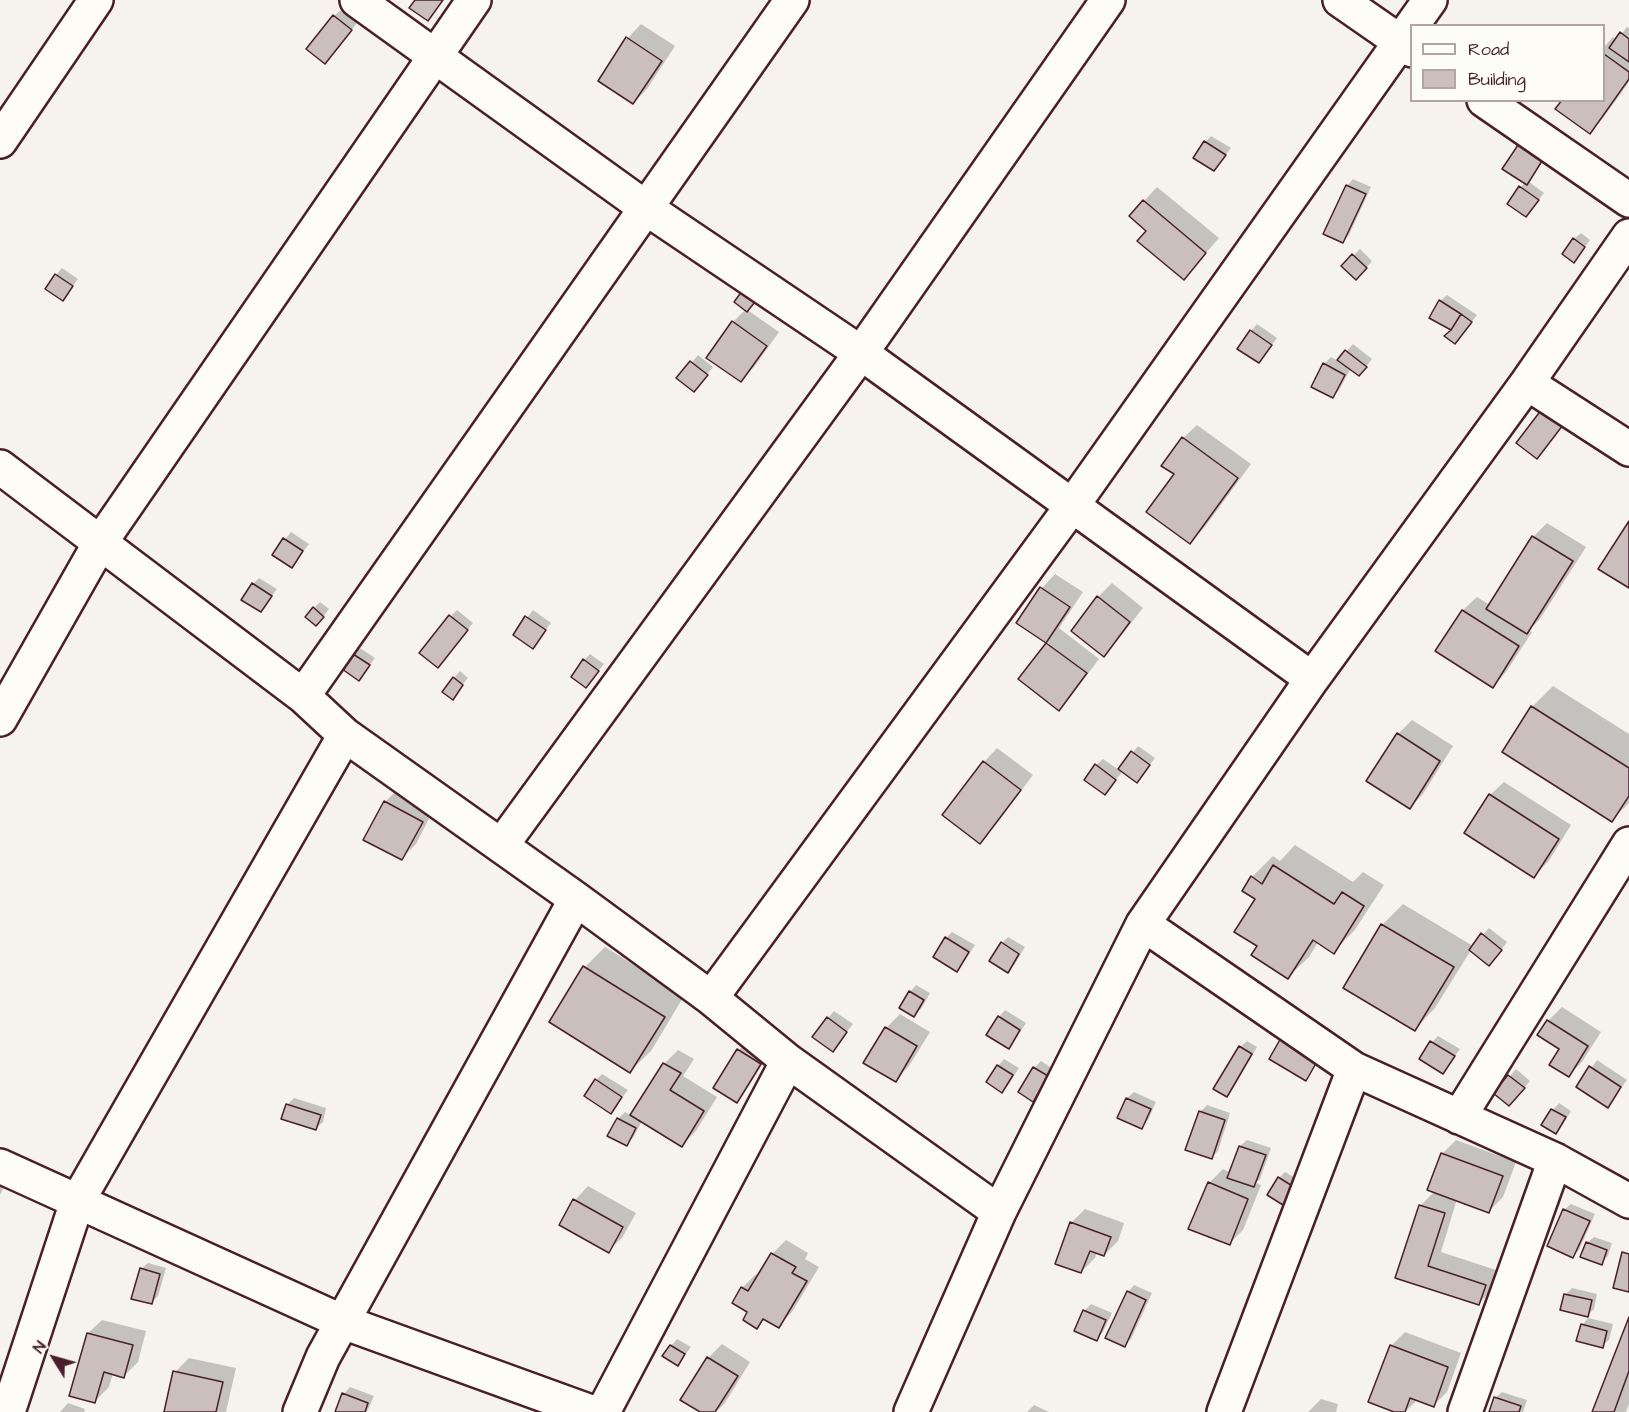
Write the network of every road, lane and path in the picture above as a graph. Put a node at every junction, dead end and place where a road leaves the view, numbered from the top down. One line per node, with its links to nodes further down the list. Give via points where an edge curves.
1 (96, 0): 12 (street)
2 (357, 0): 10 (street)
3 (474, 0): 10 (street)
4 (792, 0): 14 (street)
5 (1108, 0): 16 (street)
6 (1340, 0): 9 (street)
7 (1430, 0): 8 (street)
8 (1417, 24)
9 (1405, 46): 20 (street)
10 (436, 56): 14 (street); 21 (street)
11 (1487, 102): 13 (street)
12 (0, 141)
13 (1629, 200)
14 (646, 208): 16 (street); 23 (street)
15 (1629, 236): 17 (street)
16 (861, 353): 20 (street); 27 (street)
17 (1527, 383): 18 (street); 22 (street)
18 (1629, 449)
19 (0, 467): 21 (street)
20 (1072, 506): 22 (street); 30 (street)
21 (100, 543): 23 (street); 24 (street)
22 (1312, 679): 29 (street)
23 (303, 696): 25 (street)
24 (0, 719)
25 (345, 735): 27 (street); 37 (street)
26 (1629, 844): 33 (street)
27 (501, 846): 28 (street)
28 (576, 899): 30 (street); 39 (street)
29 (1143, 924): 32 (street); 38 (street)
30 (711, 998): 31 (street)
31 (788, 1061): 38 (street); 43 (street)
32 (1354, 1069): 33 (street); 45 (street)
33 (1459, 1117): 34 (street)
34 (1555, 1160): 36 (street); 46 (street)
35 (0, 1166): 37 (street)
36 (1629, 1201)
37 (77, 1202): 39 (street); 40 (street)
38 (999, 1212): 44 (street)
39 (343, 1322): 41 (street); 42 (street)
40 (8, 1412)
41 (300, 1412)
42 (591, 1412)
43 (603, 1412)
44 (910, 1412)
45 (1224, 1412)
46 (1465, 1412)

